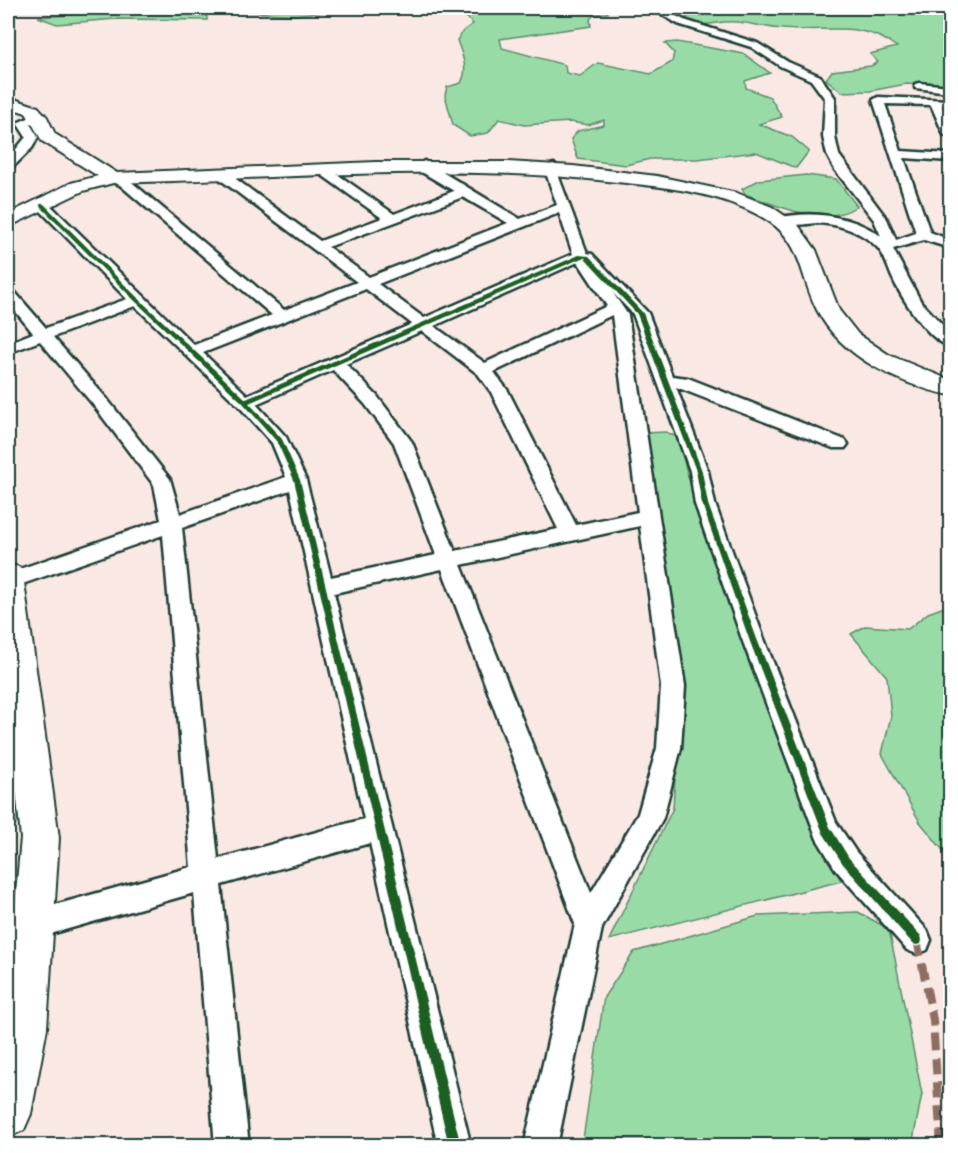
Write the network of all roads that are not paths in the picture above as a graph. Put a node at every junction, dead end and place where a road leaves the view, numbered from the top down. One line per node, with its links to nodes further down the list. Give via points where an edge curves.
1 (655, 8): 25 (street, via 681,22 754,45 816,78 830,98 829,137 833,155 880,219 890,242)
2 (919, 86): 3 (street)
3 (951, 89)
4 (8, 102): 7 (street, via 32,110)
5 (935, 103): 6 (street); 8 (street); 9 (street, via 878,99)
6 (951, 103)
7 (39, 117): 11 (street, via 23,123 32,137); 16 (street, via 48,137)
8 (949, 130)
9 (897, 154): 10 (street); 24 (street)
10 (951, 157)
11 (8, 165)
12 (424, 165): 13 (street); 14 (street); 17 (street)
13 (549, 167): 19 (street); 22 (street, via 669,183 732,197)
14 (323, 170): 15 (street); 20 (street)
15 (220, 174): 16 (street); 27 (street)
16 (113, 178): 18 (street, via 78,188); 33 (street, via 124,182)
17 (464, 192): 20 (street); 23 (street)
18 (42, 205): 21 (street); 31 (street)
19 (562, 207): 23 (street); 28 (street)
20 (393, 219): 27 (street)
21 (8, 221)
22 (782, 221): 25 (street, via 804,217 837,221); 42 (street, via 810,258 827,310 857,345 886,363)
23 (518, 223): 29 (street)
24 (924, 235): 25 (street, via 894,245); 26 (street)
25 (883, 244): 36 (street, via 907,292 930,326)
26 (951, 244)
27 (319, 246): 29 (street)
28 (581, 256): 32 (street); 34 (street); 41 (street, via 587,257 640,313)
29 (369, 283): 33 (street); 34 (street)
30 (8, 293): 35 (street)
31 (137, 300): 35 (street); 38 (street)
32 (615, 308): 40 (street); 46 (street, via 620,315)
33 (283, 317): 38 (street)
34 (424, 324): 39 (street); 40 (street)
35 (43, 334): 37 (street); 47 (street, via 163,484)
36 (951, 341)
37 (8, 348)
38 (192, 352): 43 (street)
39 (334, 362): 43 (street); 49 (street, via 364,391 402,442)
40 (484, 370): 48 (street, via 499,391)
41 (666, 381): 44 (street, via 688,384); 56 (street, via 699,471 717,538 826,830 846,861)
42 (951, 388)
43 (245, 402): 45 (street, via 280,441)
44 (840, 444)
45 (297, 480): 47 (street); 51 (street)
46 (648, 517): 48 (street); 54 (street, via 672,687 669,748 650,818)
47 (172, 524): 50 (street); 53 (street)
48 (571, 534): 49 (street)
49 (449, 562): 51 (street); 54 (street)
50 (8, 578): 55 (street, via 40,838)
51 (324, 587): 52 (street)
52 (380, 827): 53 (street); 59 (street)
53 (208, 877): 55 (street); 58 (street)
54 (589, 924): 60 (street)
55 (33, 925): 57 (street, via 25,1028)
56 (917, 940)
57 (8, 1114)
58 (232, 1146)
59 (455, 1146)
60 (540, 1146)

